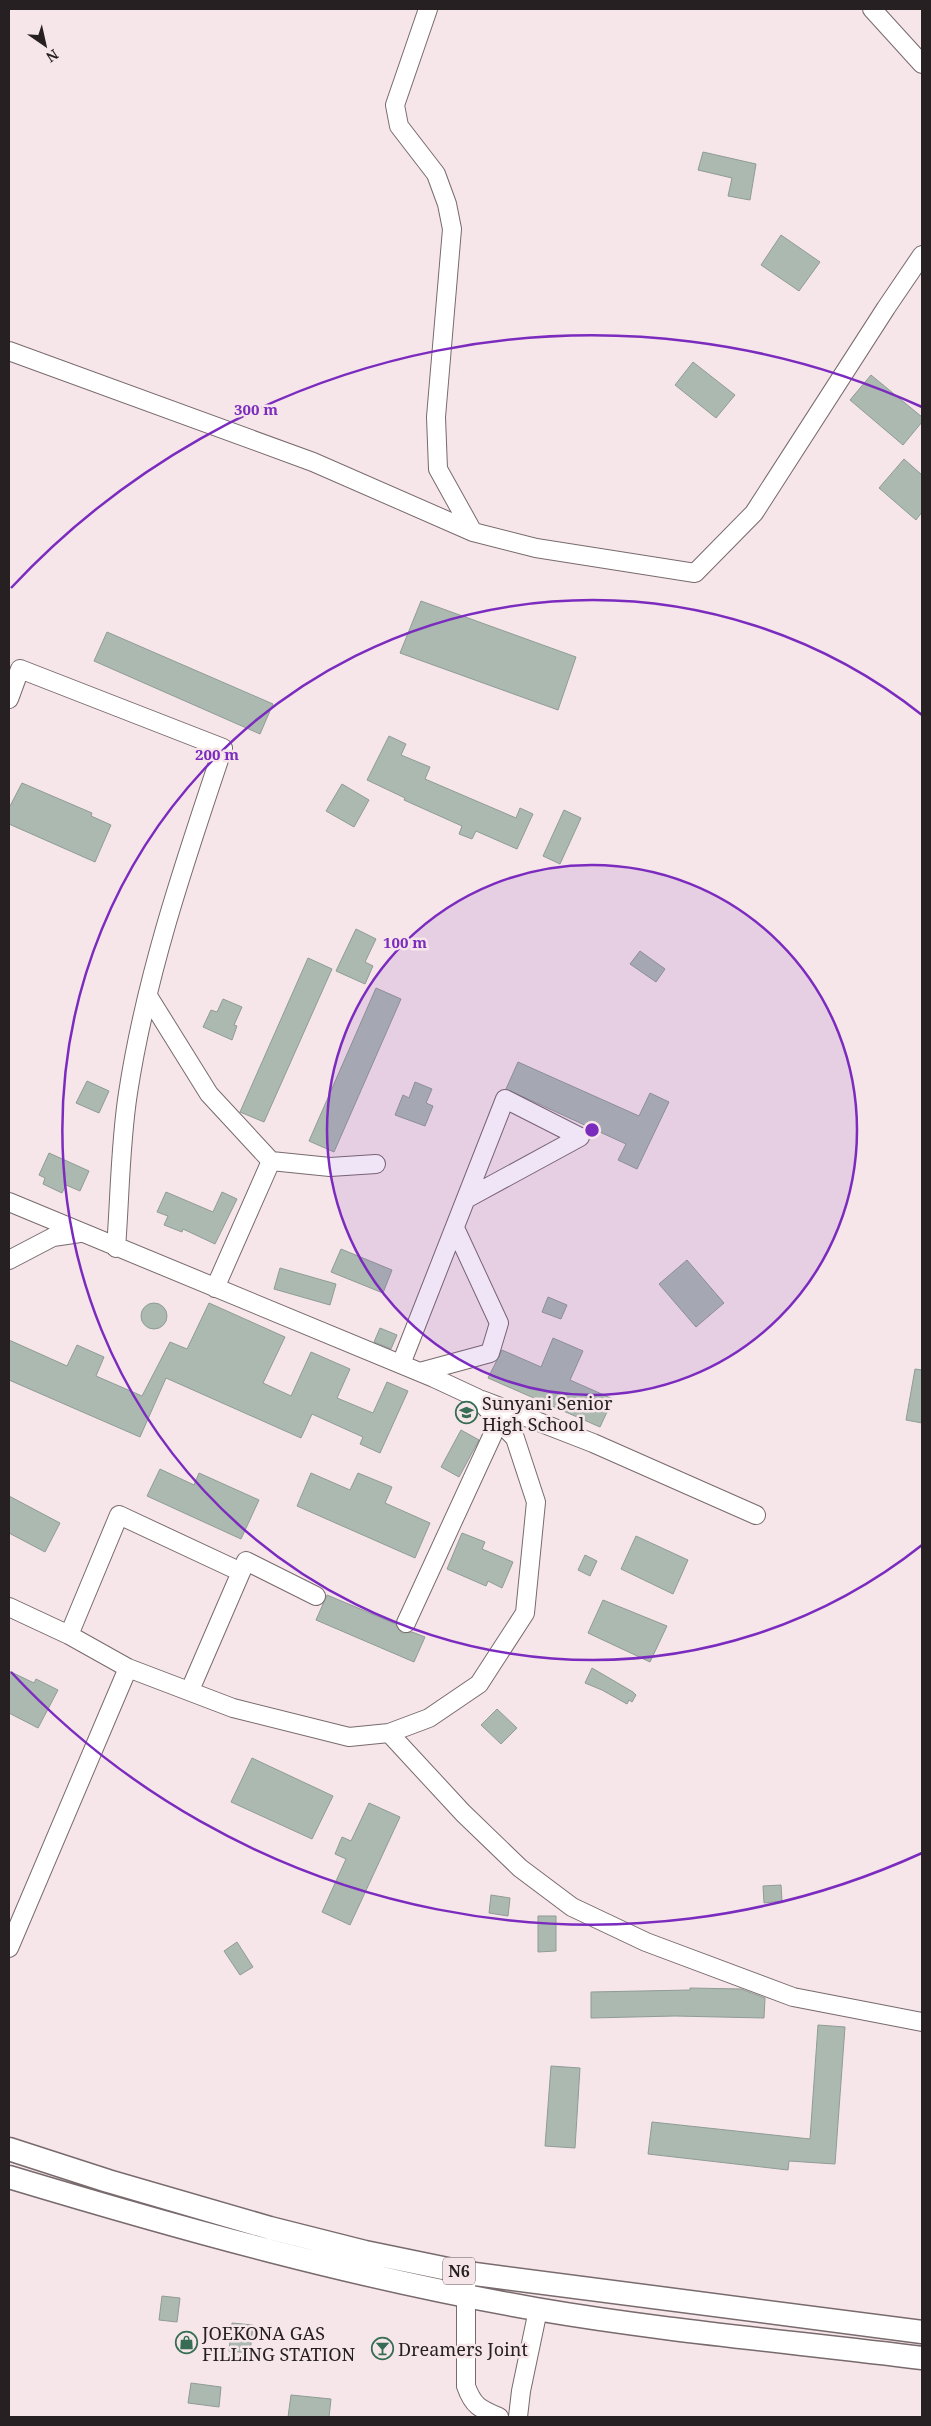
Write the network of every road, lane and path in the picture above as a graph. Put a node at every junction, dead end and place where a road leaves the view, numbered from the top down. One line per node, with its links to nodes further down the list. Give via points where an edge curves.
1 (428, 9): 6 (street, via 394,105 399,126 436,174 452,229 436,417 438,469)
2 (872, 9): 3 (street)
3 (922, 64)
4 (922, 256): 6 (street, via 754,513 696,574 536,548)
5 (9, 351): 6 (street, via 313,462)
6 (473, 532)
7 (9, 699): 8 (street, via 20,669 223,748 189,850)
8 (148, 996): 9 (street, via 209,1094); 15 (street, via 128,1095)
9 (271, 1161): 10 (street, via 330,1167); 17 (street)
10 (376, 1164)
11 (466, 1198): 11 (street, via 505,1099 580,1136 563,1146); 13 (street)
12 (9, 1202): 14 (street)
13 (454, 1228): 18 (street); 19 (street, via 499,1322 490,1353)
14 (81, 1233): 15 (street); 16 (street, via 53,1237)
15 (116, 1248): 17 (street)
16 (9, 1260)
17 (215, 1288): 18 (street)
18 (401, 1364): 19 (street)
19 (420, 1372): 20 (street)
20 (477, 1398): 21 (street); 22 (street, via 593,1443)
21 (499, 1421): 26 (street); 30 (street, via 515,1438 536,1502 525,1613 479,1684 430,1718)
22 (756, 1515)
23 (241, 1572): 24 (street, via 246,1561); 27 (street, via 118,1516); 29 (street)
24 (316, 1596)
25 (9, 1607): 27 (street)
26 (406, 1623)
27 (69, 1635): 28 (street)
28 (128, 1668): 29 (street); 31 (street)
29 (190, 1690): 30 (street, via 232,1708 349,1737)
30 (389, 1733): 32 (street, via 463,1813 513,1861 572,1907 646,1942 793,1997)
31 (9, 1948)
32 (922, 2022)
33 (9, 2149): 35 (main road, N6, via 108,2182 270,2228)
34 (9, 2177): 36 (main road, N6, via 190,2230 377,2278)
35 (467, 2273): 36 (street); 38 (main road, N6)
36 (465, 2296): 37 (main road, N6); 40 (street, via 466,2386 470,2399 479,2408)
37 (538, 2310): 39 (main road, N6); 41 (street)
38 (922, 2332)
39 (922, 2358)
40 (499, 2417)
41 (518, 2417)

